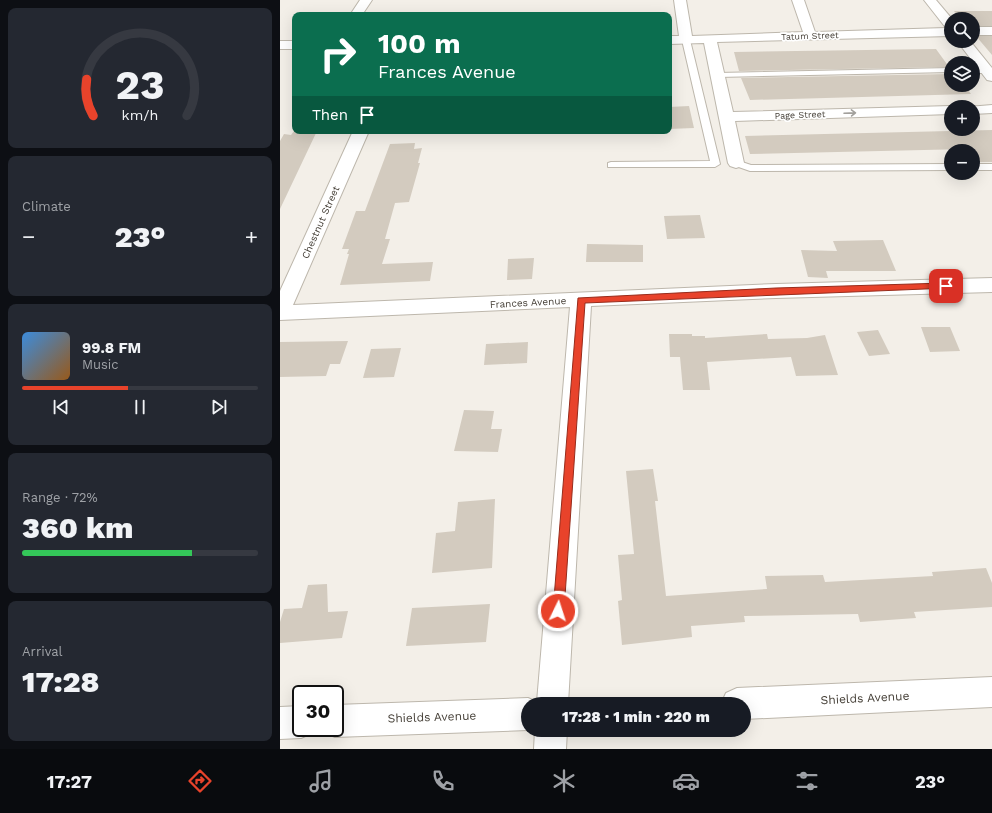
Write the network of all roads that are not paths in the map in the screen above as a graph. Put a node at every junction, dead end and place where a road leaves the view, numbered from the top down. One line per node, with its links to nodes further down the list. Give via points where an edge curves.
1 (366, 0): 5 (street)
2 (680, 0): 12 (street)
3 (798, 0): 10 (street)
4 (930, 0): 6 (street)
5 (358, 12)
6 (944, 17)
7 (980, 31): 8 (street)
8 (992, 31)
9 (944, 32): 10 (street, Tatum Street)
10 (810, 36): 13 (street, Tatum Street)
11 (672, 40): 12 (street, Tatum Street)
12 (686, 40): 13 (street, Tatum Street); 27 (lane, via 715,164)
13 (710, 40): 20 (street)
14 (292, 45): 15 (street)
15 (280, 46)
16 (969, 48): 19 (street)
17 (944, 70): 20 (lane)
18 (980, 72): 19 (lane)
19 (990, 74)
20 (718, 75): 24 (street)
21 (992, 109): 23 (street)
22 (944, 110): 24 (street, Page Street, one-way to 22)
23 (980, 110)
24 (727, 117): 26 (street)
25 (360, 134): 33 (street, Chestnut Street)
26 (736, 163): 29 (lane, via 750,168)
27 (611, 165)
28 (992, 166): 30 (lane)
29 (944, 167)
30 (980, 167)
31 (992, 285): 32 (street, Frances Avenue)
32 (581, 300): 33 (street, Frances Avenue); 35 (street)
33 (280, 313)
34 (992, 692): 36 (street, Shields Avenue)
35 (553, 697)
36 (751, 703)
37 (521, 714): 38 (street, Shields Avenue)
38 (344, 721)
39 (292, 722): 40 (street)
40 (280, 723)
41 (551, 737): 42 (street)
42 (550, 749)

